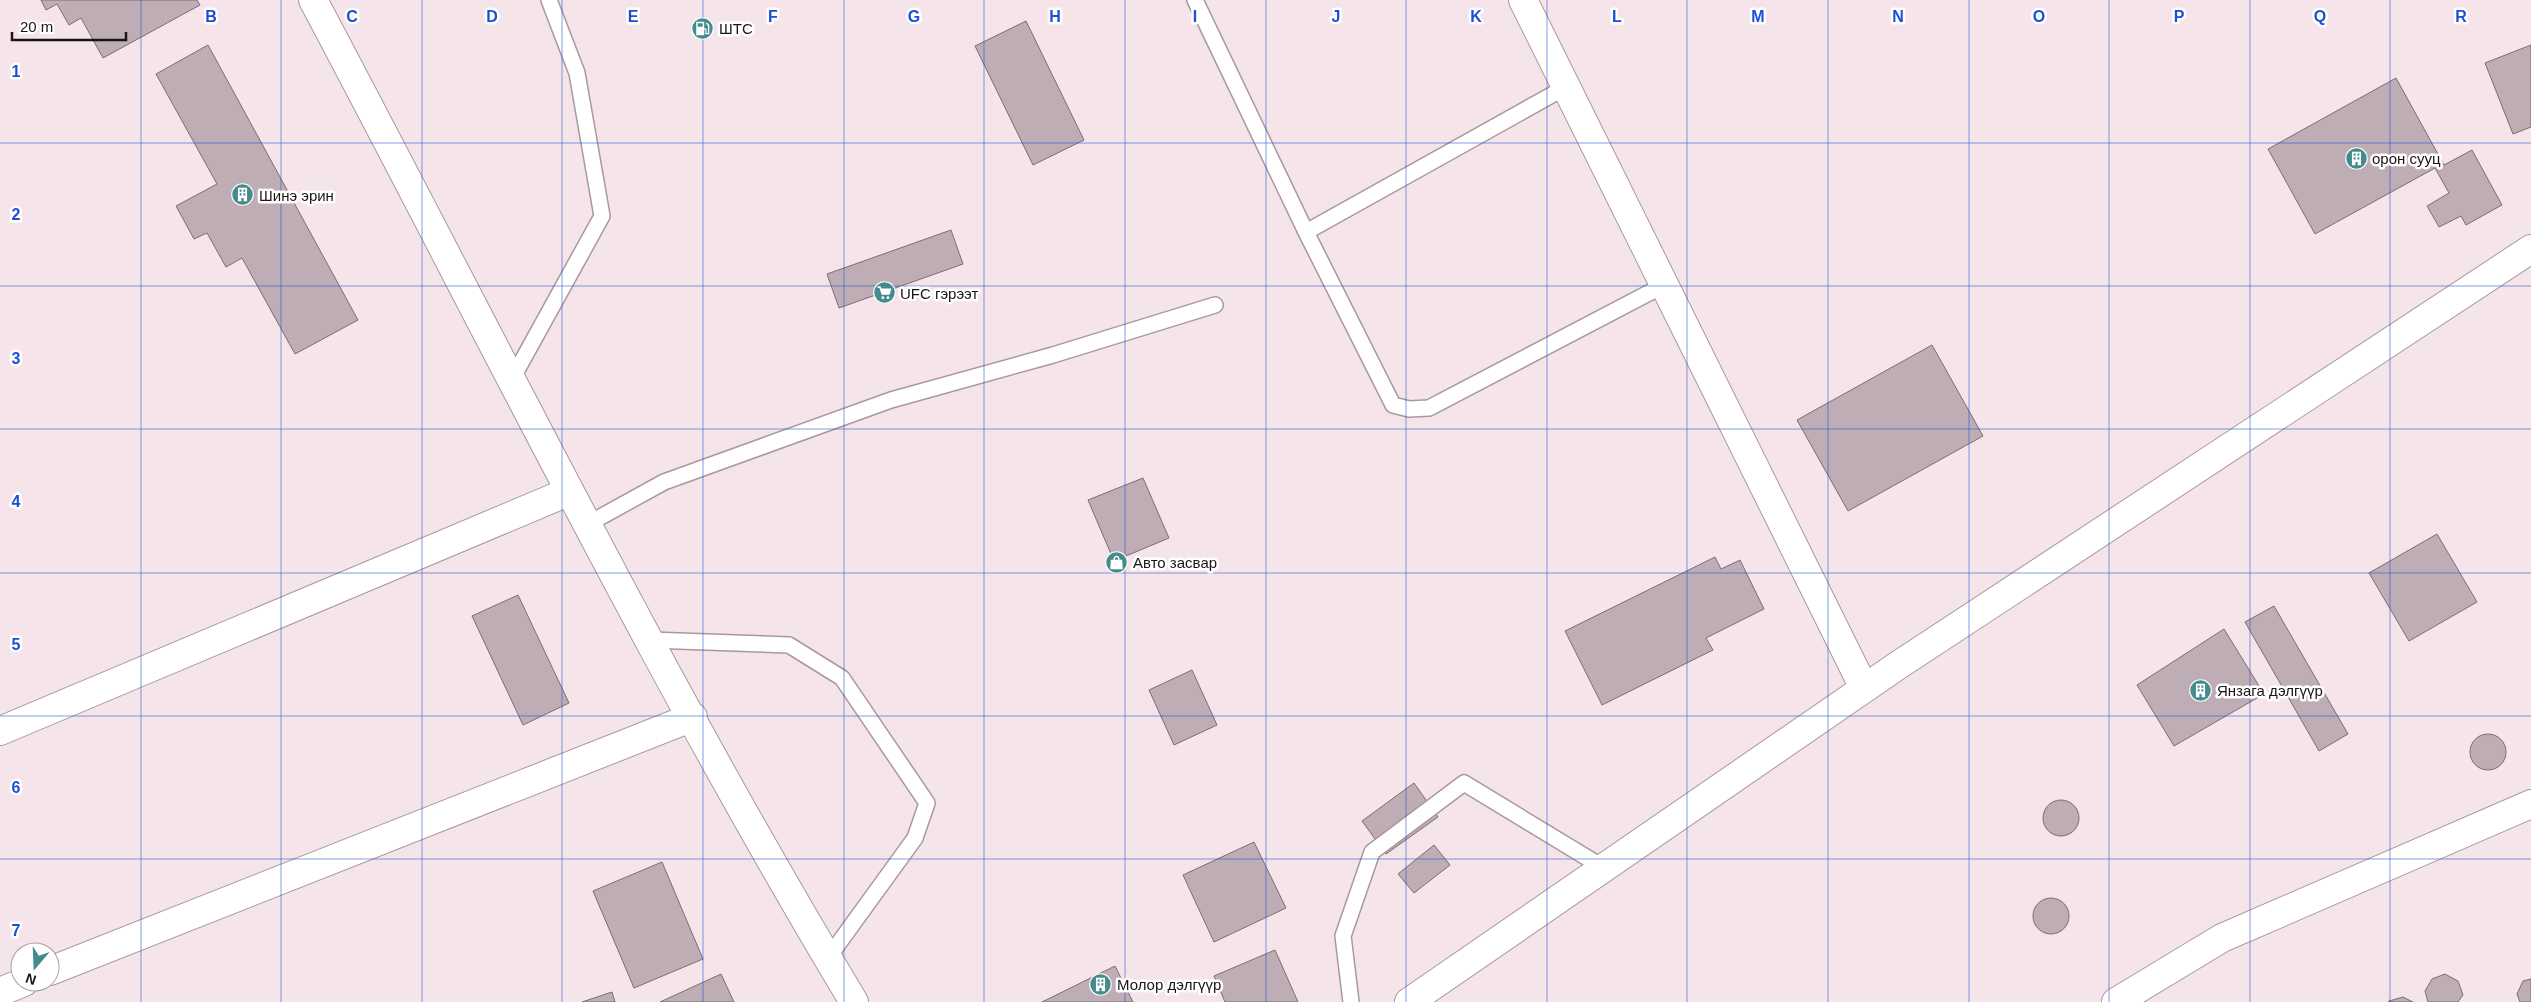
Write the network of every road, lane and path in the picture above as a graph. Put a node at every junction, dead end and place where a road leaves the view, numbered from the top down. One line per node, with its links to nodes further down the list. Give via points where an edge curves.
1 (312, 0): 10 (street, via 400,163)
2 (549, 0): 10 (lane, via 577,73 602,216)
3 (1195, 0): 6 (lane)
4 (1523, 0): 5 (street)
5 (1566, 87): 6 (lane); 8 (street)
6 (1306, 232): 8 (lane, via 1393,405 1409,409 1429,408)
7 (2531, 249): 14 (street)
8 (1664, 284): 14 (street)
9 (1215, 305): 12 (lane, via 891,400 664,482)
10 (511, 381): 11 (street)
11 (568, 492): 12 (street); 16 (street)
12 (586, 525): 13 (street)
13 (650, 640): 15 (street); 19 (lane, via 789,644 842,678 927,804 915,838)
14 (1864, 688): 18 (street)
15 (693, 717): 19 (street, via 770,861); 20 (street)
16 (0, 731)
17 (2531, 804): 24 (street, via 2222,938)
18 (1604, 868): 22 (lane, via 1464,784 1372,852 1343,936); 23 (street)
19 (828, 958): 21 (street)
20 (60, 968)
21 (854, 1002)
22 (1351, 1002)
23 (1409, 1002)
24 (2116, 1002)

